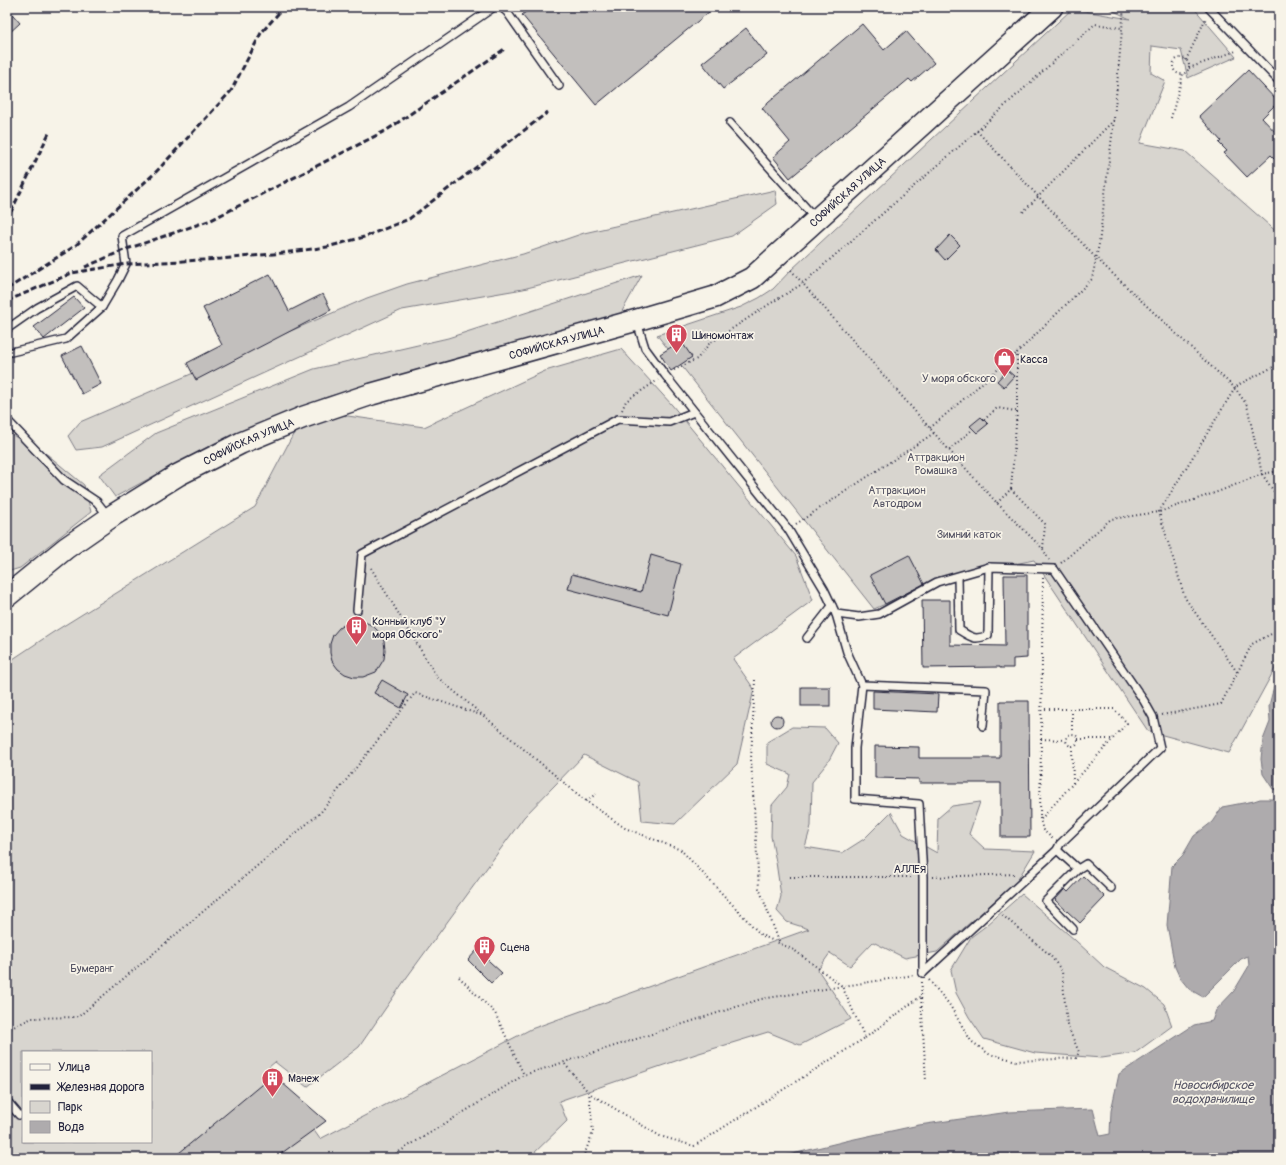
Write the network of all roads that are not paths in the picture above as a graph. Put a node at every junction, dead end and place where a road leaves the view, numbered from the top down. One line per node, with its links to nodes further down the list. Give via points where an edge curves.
1 (494, 7): 9 (lane, via 349,107 122,236 126,264)
2 (501, 7): 6 (lane)
3 (1052, 7): 8 (main road, СОФИЙСКАЯ УЛИЦА)
4 (1209, 8): 5 (lane)
5 (1279, 81)
6 (560, 86)
7 (730, 123): 8 (lane)
8 (817, 220): 10 (main road, СОФИЙСКАЯ УЛИЦА, via 752,278 715,297)
9 (102, 307): 11 (lane, via 77,286 37,308); 12 (lane, via 66,339)
10 (637, 320): 13 (lane, via 645,348); 15 (main road, СОФИЙСКАЯ УЛИЦА, via 372,394 304,417 241,443 178,474)
11 (7, 329)
12 (7, 353)
13 (694, 412): 19 (lane, via 788,529); 20 (lane, via 669,422 618,420 362,554)
14 (7, 420): 15 (lane, via 64,480 97,502)
15 (109, 518): 18 (main road, СОФИЙСКАЯ УЛИЦА, via 66,548)
16 (989, 567): 17 (lane); 17 (lane, via 988,635 979,639 971,638 959,630); 25 (lane, via 1054,569 1153,716 1160,748)
17 (958, 577): 21 (lane, via 937,582 879,614 859,617)
18 (7, 596)
19 (832, 606): 21 (lane); 22 (lane)
20 (357, 610)
21 (836, 614): 23 (lane, via 847,652)
22 (808, 638)
23 (862, 685): 24 (lane, via 986,690); 25 (lane, via 856,748 855,799 919,804 923,877 923,973)
24 (984, 726)
25 (1058, 847): 26 (lane)
26 (1078, 869): 27 (lane, via 1086,864); 28 (lane, via 1046,901)
27 (1110, 888)
28 (1073, 929)
29 (7, 1102): 30 (lane)
30 (19, 1115)

